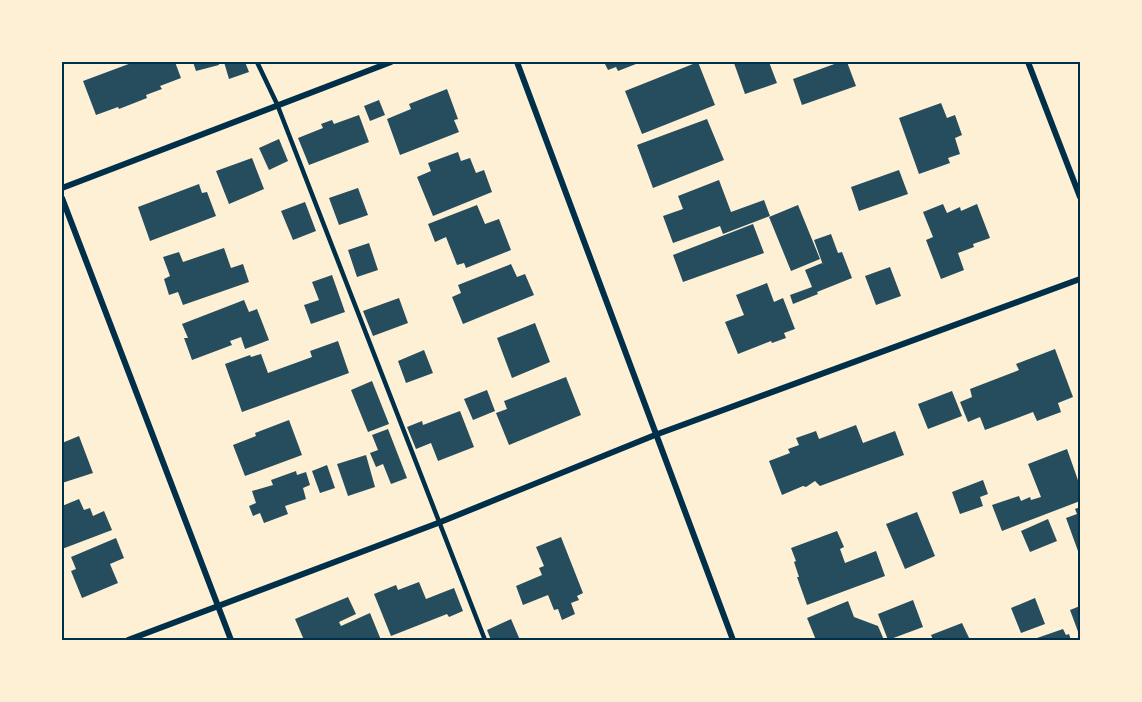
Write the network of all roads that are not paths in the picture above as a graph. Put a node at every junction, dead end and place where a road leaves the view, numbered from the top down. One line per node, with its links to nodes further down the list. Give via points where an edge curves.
1 (257, 62): 5 (lane)
2 (391, 62): 5 (street)
3 (517, 62): 10 (street)
4 (1028, 62): 7 (street)
5 (277, 104): 6 (street); 11 (lane)
6 (62, 188)
7 (1080, 196)
8 (62, 198): 12 (street)
9 (1080, 279): 10 (street)
10 (655, 435): 11 (street); 16 (street)
11 (438, 523): 12 (street); 15 (lane)
12 (218, 606): 13 (street); 14 (street)
13 (128, 640)
14 (231, 640)
15 (485, 640)
16 (733, 640)

